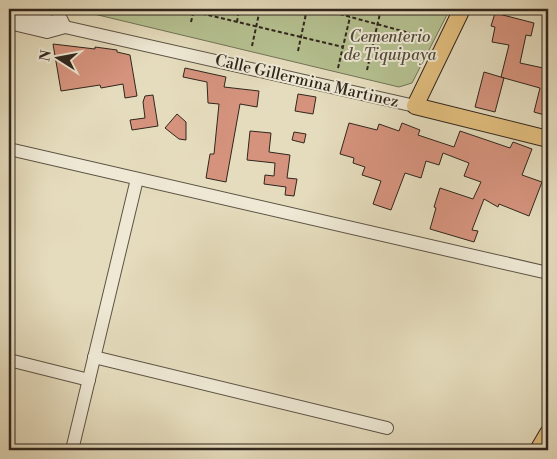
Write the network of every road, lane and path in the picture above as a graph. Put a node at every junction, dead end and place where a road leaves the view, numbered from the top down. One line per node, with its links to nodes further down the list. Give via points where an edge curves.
1 (58, 9): 18 (street)
2 (182, 9): 9 (path)
3 (239, 9): 13 (path)
4 (260, 9): 17 (path)
5 (307, 9): 19 (path)
6 (321, 9): 11 (path)
7 (381, 9): 15 (path)
8 (462, 9): 20 (main road)
9 (193, 10): 12 (path); 13 (path)
10 (9, 12): 16 (street)
11 (350, 17): 15 (path); 22 (path)
12 (191, 22)
13 (237, 22): 17 (path)
14 (9, 23): 16 (street)
15 (377, 24): 20 (path); 25 (path)
16 (49, 26): 18 (street, Calle Gillermina Martinez)
17 (256, 26): 19 (path); 21 (path)
18 (65, 27): 26 (street, Calle Gillermina Martinez)
19 (301, 37): 22 (path); 23 (path)
20 (446, 42): 26 (main road)
21 (252, 46)
22 (343, 47): 24 (path)
23 (298, 51)
24 (338, 68)
25 (367, 70)
26 (415, 106): 27 (main road, Calle Gillermina Martinez)
27 (548, 139)
28 (9, 149): 29 (street)
29 (137, 179): 30 (street); 31 (street)
30 (548, 273)
31 (94, 357): 33 (street); 34 (street)
32 (9, 360): 33 (street)
33 (89, 380): 36 (street)
34 (387, 428)
35 (548, 433): 37 (main road)
36 (72, 450)
37 (538, 450)

